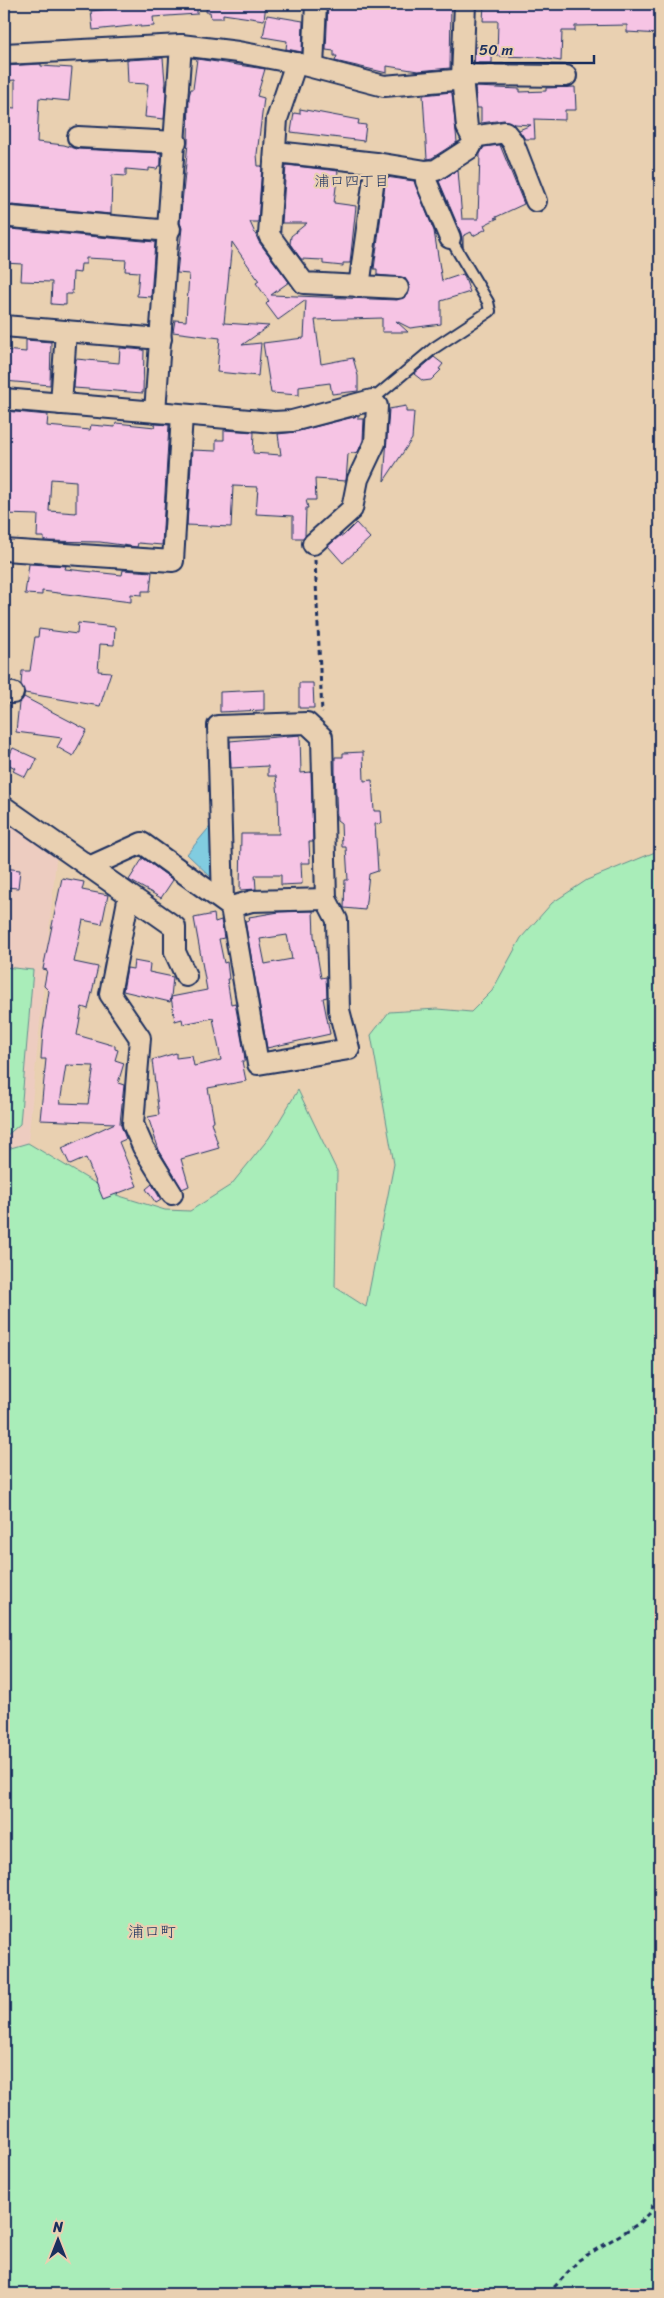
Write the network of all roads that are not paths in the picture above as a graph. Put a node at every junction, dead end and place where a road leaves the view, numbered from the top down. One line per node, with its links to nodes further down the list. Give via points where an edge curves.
1 (316, 4): 5 (street)
2 (465, 4): 7 (street)
3 (181, 45): 4 (street); 5 (street); 10 (street)
4 (4, 54)
5 (304, 65): 7 (street, via 384,86); 11 (street, via 277,119)
6 (566, 76): 7 (street)
7 (462, 77): 9 (street, via 467,127)
8 (78, 137): 10 (street)
9 (472, 137): 13 (street, via 470,148 436,170); 14 (street, via 505,132 514,142)
10 (176, 142): 16 (street)
11 (276, 152): 12 (street); 18 (street, via 269,235 304,283)
12 (376, 163): 13 (street); 18 (street)
13 (426, 171): 17 (street, via 426,181)
14 (536, 201)
15 (11, 217): 16 (street, via 159,230)
16 (170, 228): 22 (street)
17 (450, 238): 24 (lane, via 488,302 490,311 434,348)
18 (359, 287): 19 (street)
19 (398, 288)
20 (4, 326): 21 (street)
21 (66, 331): 22 (street); 25 (street)
22 (161, 339): 26 (street)
23 (4, 399): 25 (street)
24 (372, 400): 27 (street, via 283,422); 28 (street, via 377,406 375,443 358,479 352,509)
25 (62, 404): 26 (street)
26 (155, 412): 27 (street)
27 (182, 414): 29 (street, via 173,561)
28 (314, 544)
29 (4, 550)
30 (4, 807): 31 (street)
31 (89, 867): 32 (street); 34 (street, via 142,843)
32 (129, 895): 35 (street, via 175,927 175,952); 36 (street, via 110,994 140,1038 133,1124 143,1148)
33 (326, 899): 34 (street); 34 (street, via 338,920 339,1010 349,1049 258,1064); 34 (street, via 322,737 307,724 218,726)
34 (227, 903)
35 (186, 976)
36 (172, 1194)

